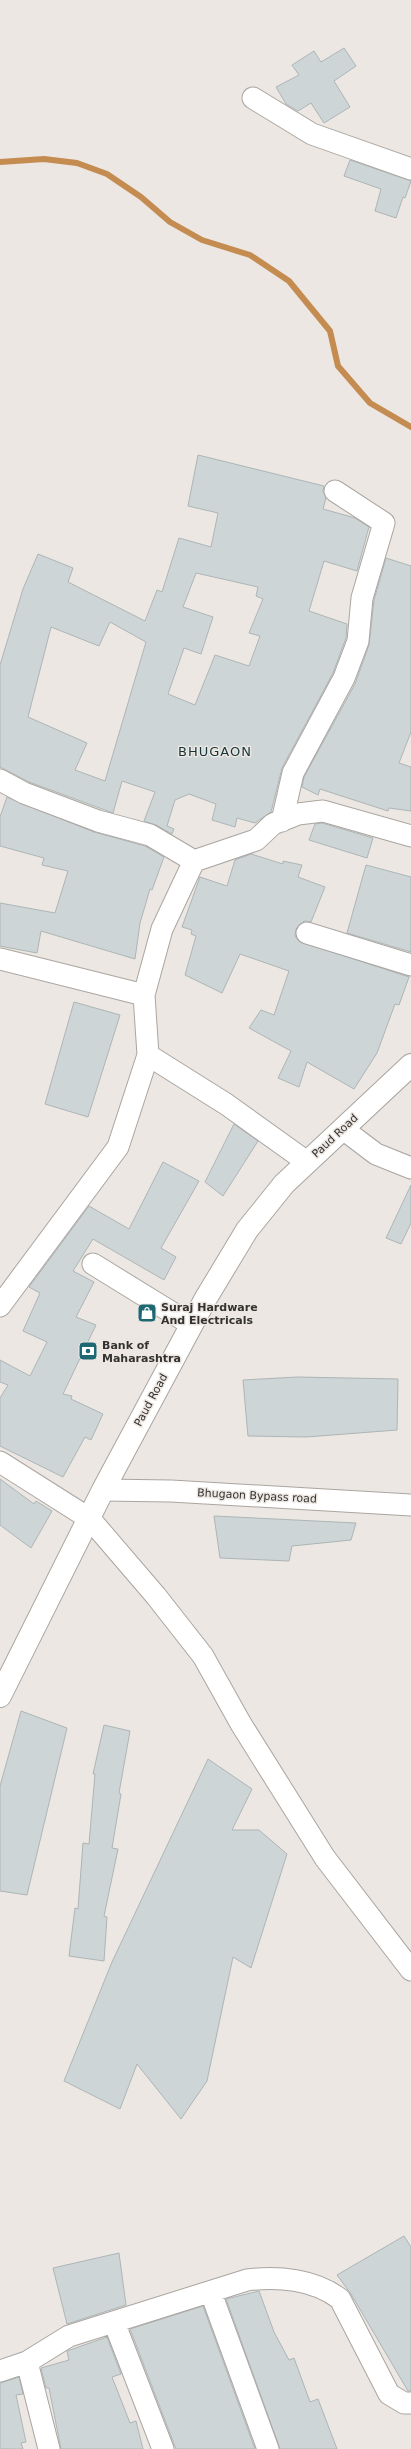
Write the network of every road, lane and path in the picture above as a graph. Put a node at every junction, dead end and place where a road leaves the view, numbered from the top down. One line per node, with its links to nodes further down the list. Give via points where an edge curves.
1 (253, 98): 2 (street, via 312,134)
2 (411, 169)
3 (335, 491): 5 (street, via 384,523 362,598 358,641 344,678 292,773)
4 (0, 780): 7 (street, via 24,793 98,821 150,835)
5 (282, 821): 6 (street, via 298,814 323,811); 7 (street, via 273,824 256,840)
6 (411, 836)
7 (194, 862): 11 (street, via 162,929)
8 (307, 932): 10 (street)
9 (0, 959): 11 (street)
10 (411, 965)
11 (144, 995): 12 (street)
12 (148, 1054): 15 (street, via 226,1104); 18 (street, via 118,1147)
13 (411, 1065): 14 (main road, Paud Road)
14 (343, 1129): 15 (main road, Paud Road); 16 (street, via 376,1154)
15 (307, 1162): 19 (main road, Paud Road, via 284,1184 248,1230)
16 (411, 1168)
17 (93, 1264): 19 (street)
18 (0, 1306)
19 (192, 1325): 21 (main road, Paud Road)
20 (0, 1462): 23 (street)
21 (103, 1490): 22 (street, Bhugaon Bypass road, via 171,1491); 23 (main road, Paud Road)
22 (411, 1505)
23 (90, 1519): 24 (main road, Paud Road); 25 (street, via 203,1656 241,1724 325,1858)
24 (0, 1696)
25 (411, 1970)
26 (211, 2293): 27 (street); 30 (street, via 247,2280 262,2278 304,2282 326,2288 340,2299 389,2394 404,2403); 33 (street)
27 (114, 2322): 28 (street, via 61,2339); 32 (street)
28 (27, 2362): 29 (street); 31 (street)
29 (0, 2371)
30 (411, 2403)
31 (49, 2449)
32 (163, 2449)
33 (268, 2449)

